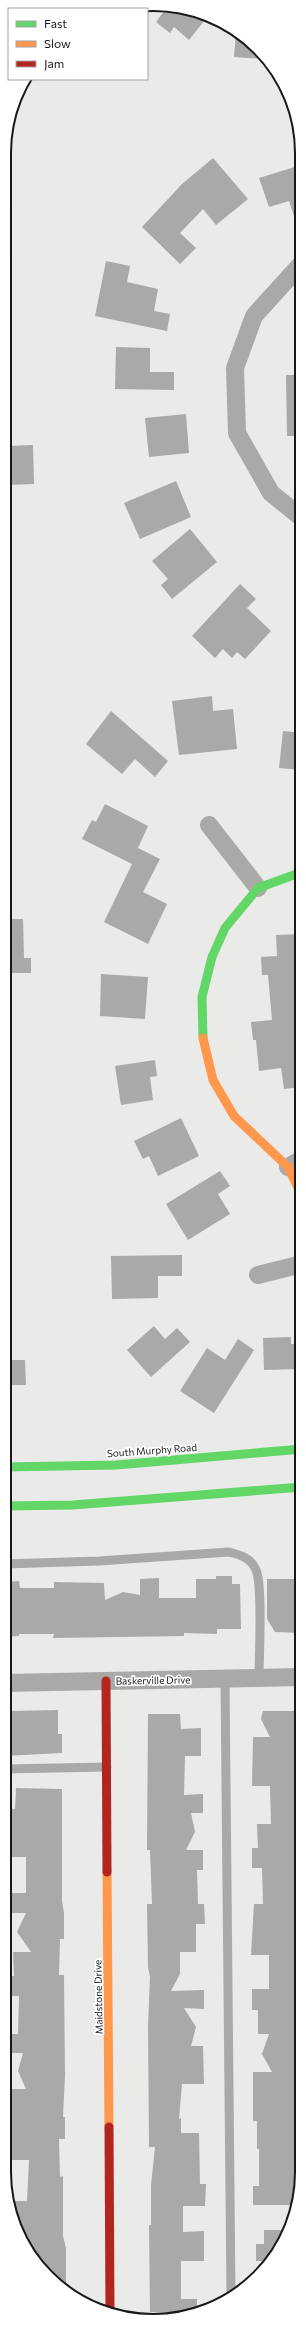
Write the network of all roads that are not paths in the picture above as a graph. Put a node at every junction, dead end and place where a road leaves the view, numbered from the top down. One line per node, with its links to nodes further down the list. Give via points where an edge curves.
1 (295, 272): 2 (street, via 254,316 235,368 237,433 271,493)
2 (295, 512)
3 (209, 825): 5 (street)
4 (295, 875): 5 (street)
5 (258, 888): 6 (street, via 225,928 212,957 202,997 203,1041 213,1080 234,1116)
6 (295, 1163)
7 (295, 1266): 8 (street)
8 (258, 1276)
9 (295, 1450): 10 (street, South Murphy Road, via 55,1468)
10 (11, 1467)
11 (295, 1488): 12 (street, via 73,1505)
12 (11, 1506)
13 (11, 1564): 15 (lane, via 229,1552 241,1554 250,1560 258,1578)
14 (295, 1677): 15 (street, Baskerville Drive)
15 (259, 1678): 16 (street, Baskerville Drive)
16 (225, 1679): 17 (street, Baskerville Drive); 21 (lane)
17 (106, 1681): 18 (street, Baskerville Drive); 19 (street, Maidstone Drive)
18 (11, 1683)
19 (107, 1766): 20 (lane); 22 (street, Maidstone Drive)
20 (11, 1769)
21 (231, 2291)
22 (110, 2307)

